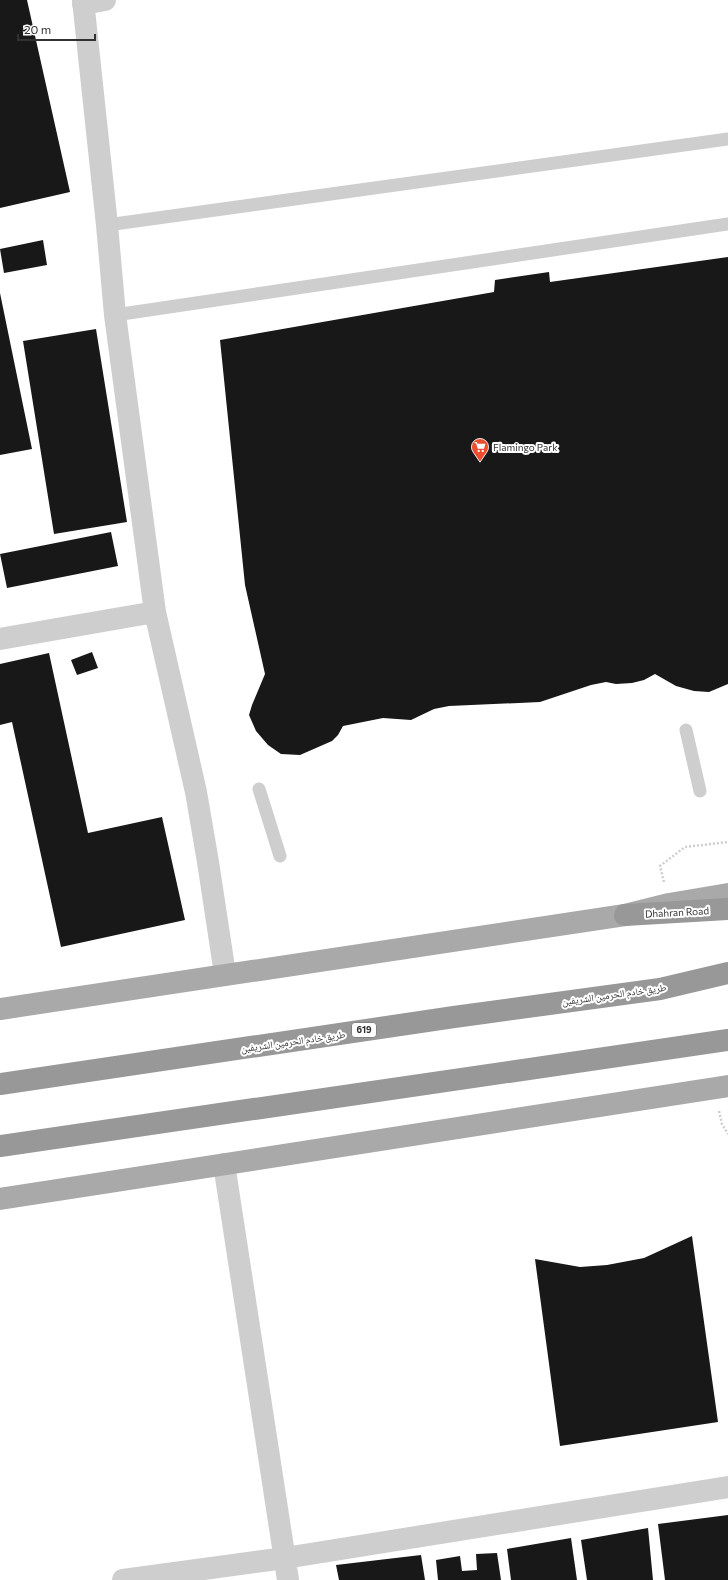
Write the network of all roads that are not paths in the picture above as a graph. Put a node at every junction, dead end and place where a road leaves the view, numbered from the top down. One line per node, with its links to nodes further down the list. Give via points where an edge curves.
1 (105, 0): 2 (street)
2 (83, 2): 5 (street)
3 (728, 139): 5 (lane)
4 (728, 224): 6 (lane)
5 (107, 225): 6 (street)
6 (115, 315): 7 (street)
7 (155, 612): 8 (street); 17 (street, via 196,792)
8 (0, 639)
9 (686, 730): 11 (lane)
10 (259, 790): 12 (lane)
11 (700, 791)
12 (280, 856)
13 (728, 894): 15 (main road)
14 (728, 909): 15 (highway, Dhahran Road)
15 (625, 914): 17 (main road)
16 (728, 973): 20 (highway, طريق خادم الحرمين الشريفين / 619, via 660,988)
17 (225, 974): 18 (main road)
18 (0, 1009)
19 (728, 1040): 22 (highway)
20 (0, 1084)
21 (728, 1086): 23 (main road)
22 (0, 1146)
23 (224, 1164): 24 (main road); 26 (street)
24 (0, 1199)
25 (728, 1487): 26 (street)
26 (285, 1558): 27 (street); 28 (street)
27 (123, 1580)
28 (288, 1580)

